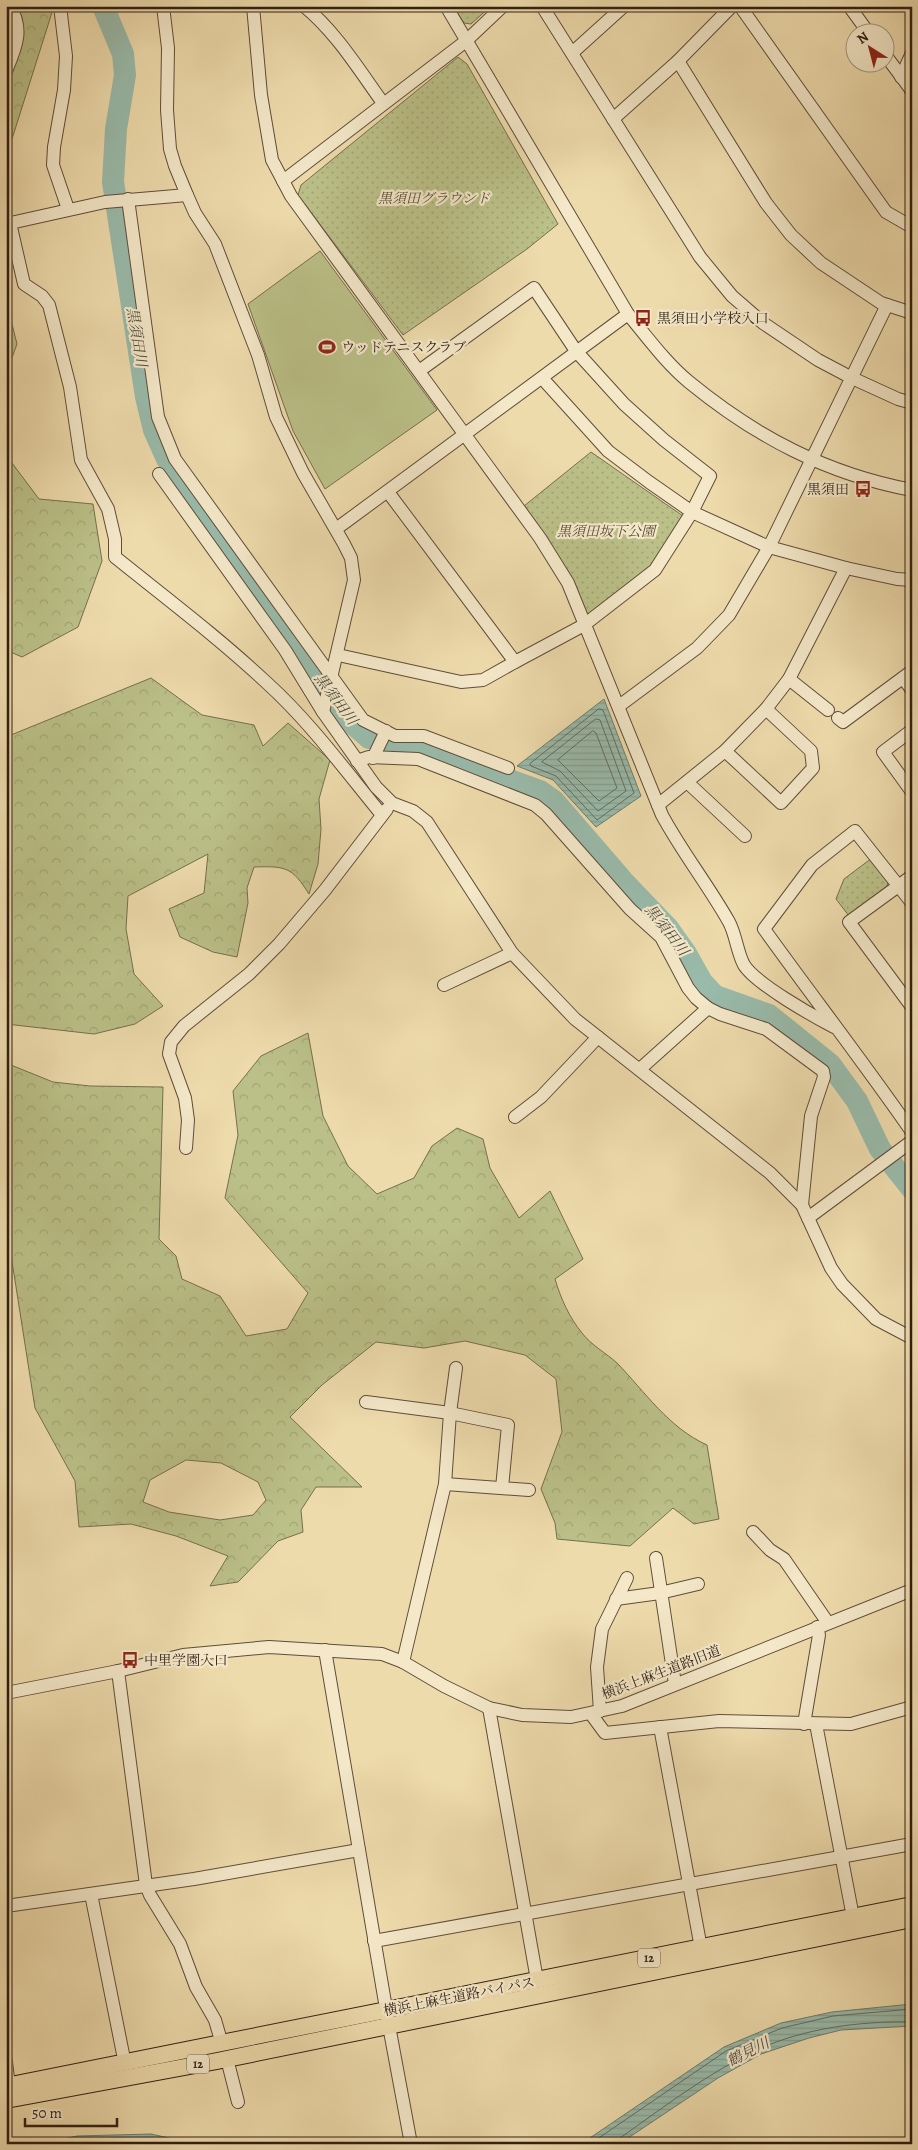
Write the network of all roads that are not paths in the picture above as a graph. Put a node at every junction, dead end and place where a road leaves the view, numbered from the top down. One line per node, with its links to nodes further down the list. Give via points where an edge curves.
1 (10, 6): 19 (street, via 19,30)
2 (60, 6): 27 (street, via 66,56 53,165)
3 (163, 6): 25 (street, via 168,48 170,149)
4 (253, 6): 24 (street, via 267,132 272,160)
5 (304, 6): 22 (street, via 332,35)
6 (446, 6): 14 (street)
7 (503, 6): 14 (street)
8 (542, 6): 15 (street)
9 (624, 6): 15 (street)
10 (732, 6): 17 (street)
11 (740, 6): 29 (street, via 886,212)
12 (850, 7): 13 (street)
13 (861, 22)
14 (466, 41): 22 (street); 32 (street)
15 (572, 53): 23 (street)
16 (912, 54): 20 (street)
17 (678, 61): 23 (street); 30 (street, via 766,203 791,235 821,262)
18 (896, 70): 20 (street)
19 (6, 71)
20 (901, 77): 21 (street)
21 (912, 91)
22 (384, 103): 24 (street)
23 (612, 119): 36 (street, via 700,257 732,296 763,323 818,360)
24 (283, 181): 34 (street)
25 (187, 194): 26 (street); 44 (street, via 215,244 258,355 276,417)
26 (126, 199): 27 (street); 52 (street, via 158,417 165,438 181,467)
27 (68, 209): 28 (street)
28 (8, 223): 68 (street, via 24,284 49,305 70,387 81,460 108,509 115,539 114,557 267,683 323,742)
29 (912, 227)
30 (887, 305): 31 (street); 36 (street)
31 (912, 313)
32 (628, 314): 33 (street); 39 (street, via 688,381 760,434)
33 (576, 351): 34 (street, via 534,288); 35 (street); 43 (street, via 624,404 710,476)
34 (419, 372): 38 (street)
35 (542, 378): 38 (street); 43 (street, via 608,451)
36 (852, 378): 37 (street); 39 (street)
37 (912, 403)
38 (465, 434): 42 (street); 48 (street, via 540,538 568,583)
39 (810, 460): 41 (street, via 846,474); 45 (street)
40 (160, 474): 56 (street)
41 (912, 490)
42 (388, 492): 44 (street); 50 (street)
43 (692, 512): 45 (street); 48 (street, via 655,570)
44 (336, 529): 49 (street, via 354,569)
45 (769, 548): 46 (street); 55 (street, via 729,615 697,648)
46 (846, 568): 47 (street); 53 (street)
47 (912, 580)
48 (584, 625): 50 (street); 55 (street)
49 (338, 655): 50 (street, via 461,682 483,680); 52 (street)
50 (515, 662)
51 (907, 674): 53 (street, via 843,722); 54 (street)
52 (332, 678): 56 (street); 59 (street, via 363,720)
53 (789, 679): 57 (street)
54 (912, 690)
55 (618, 706): 67 (street)
56 (324, 707): 62 (street)
57 (766, 709): 60 (street); 60 (street, via 811,751 813,768 780,803)
58 (912, 730): 65 (street, via 883,752)
59 (386, 731): 61 (street); 63 (street, via 395,736 424,736)
60 (725, 751): 64 (street)
61 (373, 758): 62 (street); 76 (street, via 427,761 542,809 630,909 660,937 688,988)
62 (357, 761): 66 (street, via 379,792)
63 (508, 768)
64 (688, 782): 67 (street); 69 (street)
65 (912, 792)
66 (392, 803): 68 (street); 73 (street, via 413,811 427,822)
67 (658, 805): 77 (street, via 674,838 730,923 744,965 762,983)
68 (382, 815): 82 (street, via 279,944 249,974 184,1026 171,1042 169,1054 185,1098 188,1120)
69 (745, 836)
70 (912, 876): 71 (street)
71 (899, 886): 72 (street); 75 (street, via 849,922); 77 (street, via 855,832 812,865 764,929)
72 (912, 903)
73 (512, 953): 74 (street); 78 (street, via 575,1019)
74 (444, 985)
75 (912, 1007)
76 (708, 1008): 79 (street); 83 (street, via 766,1029 823,1071 824,1077 811,1116)
77 (834, 1027): 81 (street, via 854,1049)
78 (598, 1037): 79 (street); 80 (street, via 541,1097)
79 (640, 1069): 83 (street, via 763,1168)
80 (514, 1117)
81 (911, 1138): 84 (street)
82 (186, 1148)
83 (802, 1205): 84 (street)
84 (808, 1218): 85 (street, via 842,1284 876,1319)
85 (912, 1338)
86 (456, 1368): 88 (street)
87 (366, 1402): 88 (street)
88 (450, 1413): 89 (street); 90 (street, via 508,1425)
89 (445, 1484): 90 (street); 101 (street)
90 (502, 1488): 91 (street)
91 (529, 1490)
92 (754, 1532): 99 (street, via 770,1550 784,1559)
93 (656, 1558): 97 (street)
94 (627, 1578): 98 (street)
95 (698, 1584): 97 (street)
96 (912, 1590): 99 (street, 横浜上麻生道路旧道)
97 (660, 1593): 98 (street); 103 (street)
98 (616, 1600): 107 (street, via 602,1629)
99 (823, 1625): 103 (street, 横浜上麻生道路旧道); 108 (street, via 819,1635)
100 (325, 1650): 101 (street, 横浜上麻生道路旧道, via 382,1654); 102 (street, 横浜上麻生道路旧道, via 269,1647 227,1650 183,1655); 111 (street)
101 (403, 1662): 106 (street, 横浜上麻生道路旧道)
102 (118, 1671): 104 (street, 横浜上麻生道路旧道); 114 (street)
103 (675, 1684): 107 (street, 横浜上麻生道路旧道, via 622,1706)
104 (6, 1693)
105 (912, 1707): 108 (street, via 851,1724)
106 (489, 1708): 107 (street, 横浜上麻生道路旧道, via 550,1717); 118 (street)
107 (595, 1713): 109 (street, via 605,1733)
108 (810, 1724): 109 (street, via 718,1721); 112 (street)
109 (660, 1727): 113 (street)
110 (912, 1844): 112 (street)
111 (359, 1850): 114 (street); 121 (street)
112 (840, 1856): 113 (street); 119 (street)
113 (688, 1884): 118 (street); 122 (street)
114 (146, 1885): 115 (street); 125 (street, via 180,1944 196,1987 215,2020)
115 (90, 1894): 117 (street); 127 (street)
116 (912, 1905): 119 (main road, 横浜上麻生道路バイパス / 12)
117 (6, 1906)
118 (525, 1914): 121 (street); 123 (street)
119 (852, 1917): 122 (main road, 横浜上麻生道路バイパス / 12)
120 (912, 1919): 124 (main road, 横浜上麻生道路バイパス / 12)
121 (374, 1941): 124 (street)
122 (700, 1948): 123 (main road, 横浜上麻生道路バイパス / 12)
123 (537, 1980): 124 (main road, 横浜上麻生道路バイパス / 12)
124 (388, 2018): 125 (main road, 横浜上麻生道路バイパス / 12); 130 (street)
125 (225, 2051): 127 (main road, 横浜上麻生道路バイパス / 12); 128 (main road, 横浜上麻生道路バイパス / 12); 129 (street)
126 (6, 2062): 128 (street)
127 (125, 2064): 128 (main road, 横浜上麻生道路バイパス / 12)
128 (7, 2090)
129 (238, 2102)
130 (411, 2144)

